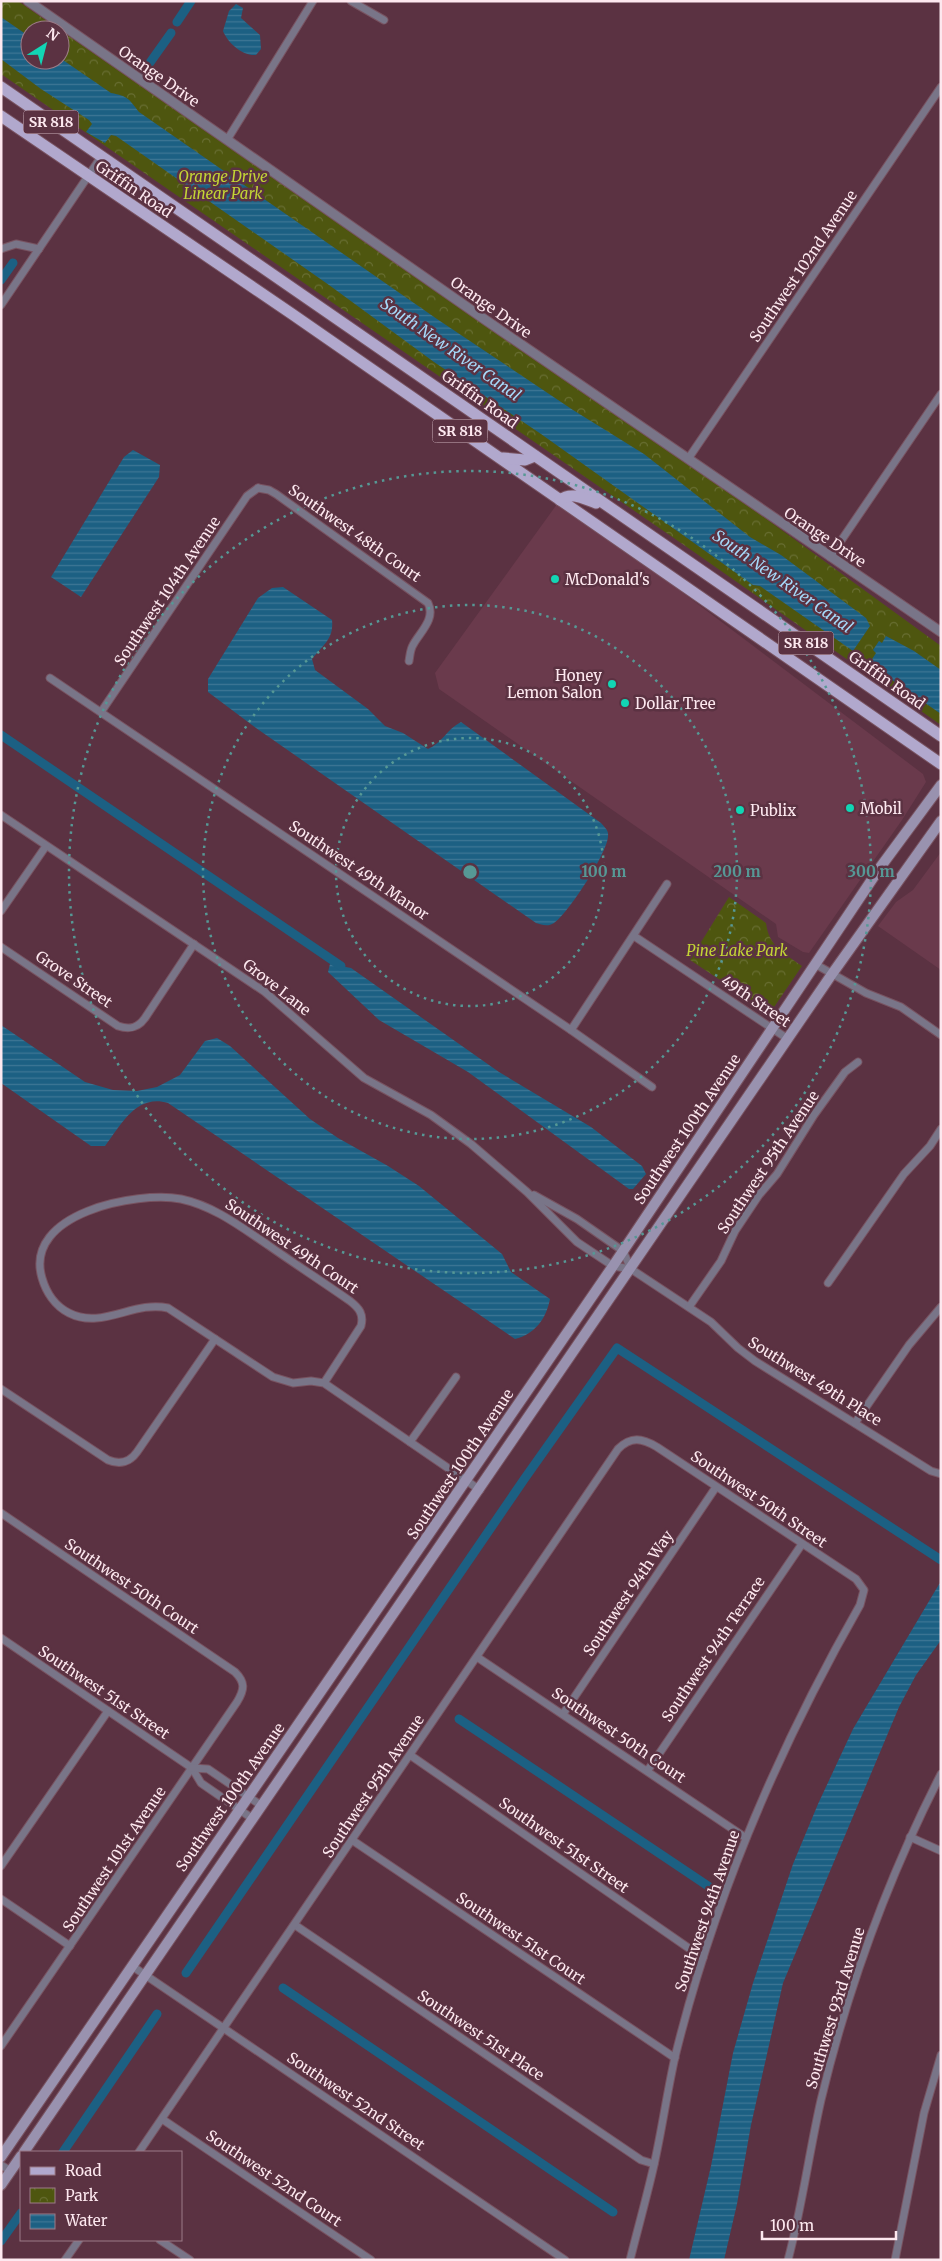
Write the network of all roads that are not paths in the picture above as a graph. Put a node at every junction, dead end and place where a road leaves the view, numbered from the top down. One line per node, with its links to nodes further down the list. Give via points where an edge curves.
1 (28, 1): 8 (street, Orange Drive)
2 (313, 1): 8 (street)
3 (350, 1): 4 (street)
4 (384, 20)
5 (941, 87): 17 (street, Southwest 102nd Avenue)
6 (1, 88): 9 (main road, Griffin Road / SR 818)
7 (1, 116): 10 (main road, Griffin Road / SR 818)
8 (227, 140): 17 (street, Orange Drive)
9 (102, 157): 10 (street); 15 (main road, Griffin Road / SR 818)
10 (89, 177): 12 (street); 16 (main road, Griffin Road / SR 818)
11 (1, 249): 12 (street, via 16,244)
12 (39, 250): 13 (street)
13 (1, 305)
14 (941, 394): 21 (street)
15 (536, 456): 16 (main road, via 525,460); 20 (main road, Griffin Road / SR 818)
16 (498, 457): 19 (main road, Griffin Road / SR 818)
17 (688, 460): 21 (street, Orange Drive)
18 (257, 485): 23 (street, Southwest 48th Court, via 276,494 428,603 431,609 428,622 411,648); 25 (street, Southwest 104th Avenue)
19 (560, 500): 20 (main road, via 573,495); 27 (main road, Griffin Road / SR 818)
20 (610, 508): 26 (main road, Griffin Road / SR 818)
21 (830, 557): 22 (street, Orange Drive)
22 (941, 632)
23 (409, 661)
24 (50, 678): 25 (street, Southwest 49th Manor)
25 (101, 712): 40 (street, Southwest 49th Manor)
26 (941, 736)
27 (941, 764)
28 (941, 786): 37 (main road, Southwest 100th Avenue, via 879,869)
29 (1, 815): 31 (street, Grove Lane)
30 (941, 821): 38 (main road, Southwest 100th Avenue)
31 (46, 846): 33 (street); 35 (street, Grove Lane)
32 (667, 884): 34 (street)
33 (1, 911)
34 (634, 936): 39 (street, 49th Street); 40 (street)
35 (194, 944): 36 (street, Grove Street, via 145,1018 133,1028 118,1026); 46 (street, Grove Lane, via 281,1005 364,1078 431,1115)
36 (1, 947)
37 (815, 964): 38 (street); 39 (main road, Southwest 100th Avenue)
38 (832, 974): 41 (street, via 901,1007); 42 (main road, Southwest 100th Avenue)
39 (772, 1029): 42 (street, 49th Street); 47 (main road, Southwest 100th Avenue)
40 (571, 1030): 44 (street, Southwest 49th Manor)
41 (941, 1035)
42 (788, 1040): 49 (main road, Southwest 100th Avenue)
43 (858, 1062): 51 (street, Southwest 95th Avenue, via 845,1072 814,1115 777,1174 735,1231 721,1261)
44 (652, 1087)
45 (941, 1128): 50 (street, via 930,1146 904,1174)
46 (528, 1192): 47 (street, Grove Lane, via 577,1219); 48 (street, Grove Lane, via 578,1242)
47 (623, 1251): 48 (main road, Southwest 100th Avenue); 49 (street, Grove Lane)
48 (613, 1266): 49 (street, Grove Lane); 61 (main road, Southwest 100th Avenue)
49 (632, 1269): 51 (street, Southwest 49th Place); 63 (main road, Southwest 100th Avenue)
50 (828, 1283)
51 (689, 1307): 57 (street, Southwest 49th Place, via 720,1328 745,1354)
52 (941, 1307): 57 (street, via 909,1345)
53 (215, 1338): 55 (street, via 283,1381); 55 (street, Southwest 49th Court, via 180,1314 157,1306 99,1319 76,1317 66,1312 52,1299 40,1271 41,1253 46,1241 61,1224 78,1215 132,1199 183,1200 210,1208 361,1311 361,1326); 56 (street, via 134,1456 127,1461 118,1462 97,1453)
54 (456, 1377): 59 (street)
55 (324, 1383): 59 (street)
56 (1, 1389)
57 (856, 1423): 60 (street, Southwest 49th Place, via 931,1471)
58 (633, 1439): 62 (street, Southwest 50th Street, via 649,1443); 68 (street, Southwest 95th Avenue, via 618,1450)
59 (410, 1442): 61 (street)
60 (941, 1474)
61 (466, 1480): 63 (street); 76 (main road, Southwest 100th Avenue)
62 (716, 1487): 65 (street, Southwest 50th Street); 71 (street, Southwest 94th Way)
63 (480, 1490): 77 (main road, Southwest 100th Avenue)
64 (1, 1514): 69 (street, Southwest 50th Court, via 235,1672)
65 (802, 1544): 66 (street, Southwest 50th Street, via 856,1580); 74 (street, Southwest 94th Terrace)
66 (864, 1590): 81 (street, Southwest 94th Avenue, via 860,1605 793,1733)
67 (1, 1638): 70 (street, Southwest 51st Street)
68 (477, 1657): 71 (street, Southwest 50th Court); 72 (street, Southwest 95th Avenue)
69 (244, 1684): 73 (street, Southwest 101st Avenue, via 242,1694)
70 (108, 1710): 73 (street, Southwest 51st Street); 84 (street)
71 (563, 1714): 74 (street, Southwest 50th Court)
72 (410, 1755): 82 (street, Southwest 95th Avenue); 88 (street, Southwest 51st Street)
73 (192, 1768): 76 (street, Southwest 51st Street, via 208,1769); 78 (street, Southwest 51st Street, via 201,1783); 87 (street, Southwest 101st Avenue)
74 (648, 1770): 81 (street, Southwest 50th Court)
75 (941, 1774): 80 (street, Southwest 93rd Avenue)
76 (249, 1797): 77 (street, Southwest 51st Street); 78 (main road, Southwest 100th Avenue)
77 (262, 1806): 79 (main road, Southwest 100th Avenue)
78 (240, 1810): 79 (street, Southwest 51st Street); 89 (main road, Southwest 100th Avenue)
79 (253, 1819): 90 (main road, Southwest 100th Avenue)
80 (910, 1837): 83 (street); 111 (street, Southwest 93rd Avenue, via 867,1945 837,2040 821,2100)
81 (746, 1838): 88 (street, Southwest 94th Avenue)
82 (352, 1840): 86 (street, Southwest 95th Avenue); 94 (street, Southwest 51st Court)
83 (941, 1851)
84 (1, 1866)
85 (1, 1898): 87 (street)
86 (295, 1925): 91 (street, Southwest 95th Avenue); 100 (street, Southwest 51st Place, via 641,2160)
87 (70, 1946): 92 (street, Southwest 101st Avenue)
88 (703, 1958): 94 (street, Southwest 94th Avenue)
89 (132, 1966): 90 (street, Southwest 52nd Street); 98 (main road, Southwest 100th Avenue)
90 (144, 1974): 91 (street, Southwest 52nd Street); 96 (main road, Southwest 100th Avenue)
91 (224, 2027): 95 (street, Southwest 95th Avenue); 109 (street, Southwest 52nd Street)
92 (1, 2046)
93 (941, 2055): 112 (street, via 924,2114)
94 (675, 2058): 100 (street, Southwest 94th Avenue)
95 (162, 2119): 97 (street, Southwest 95th Avenue); 108 (street, Southwest 52nd Court)
96 (25, 2151)
97 (140, 2151)
98 (1, 2157)
99 (20, 2158): 102 (main road)
100 (654, 2164): 110 (street, Southwest 94th Avenue)
101 (1, 2165): 102 (street)
102 (11, 2172): 103 (main road)
103 (1, 2185)
104 (78, 2241): 106 (street)
105 (162, 2241): 107 (street)
106 (65, 2260)
107 (190, 2260)
108 (371, 2260)
109 (565, 2260)
110 (630, 2260)
111 (788, 2260)
112 (895, 2260)

